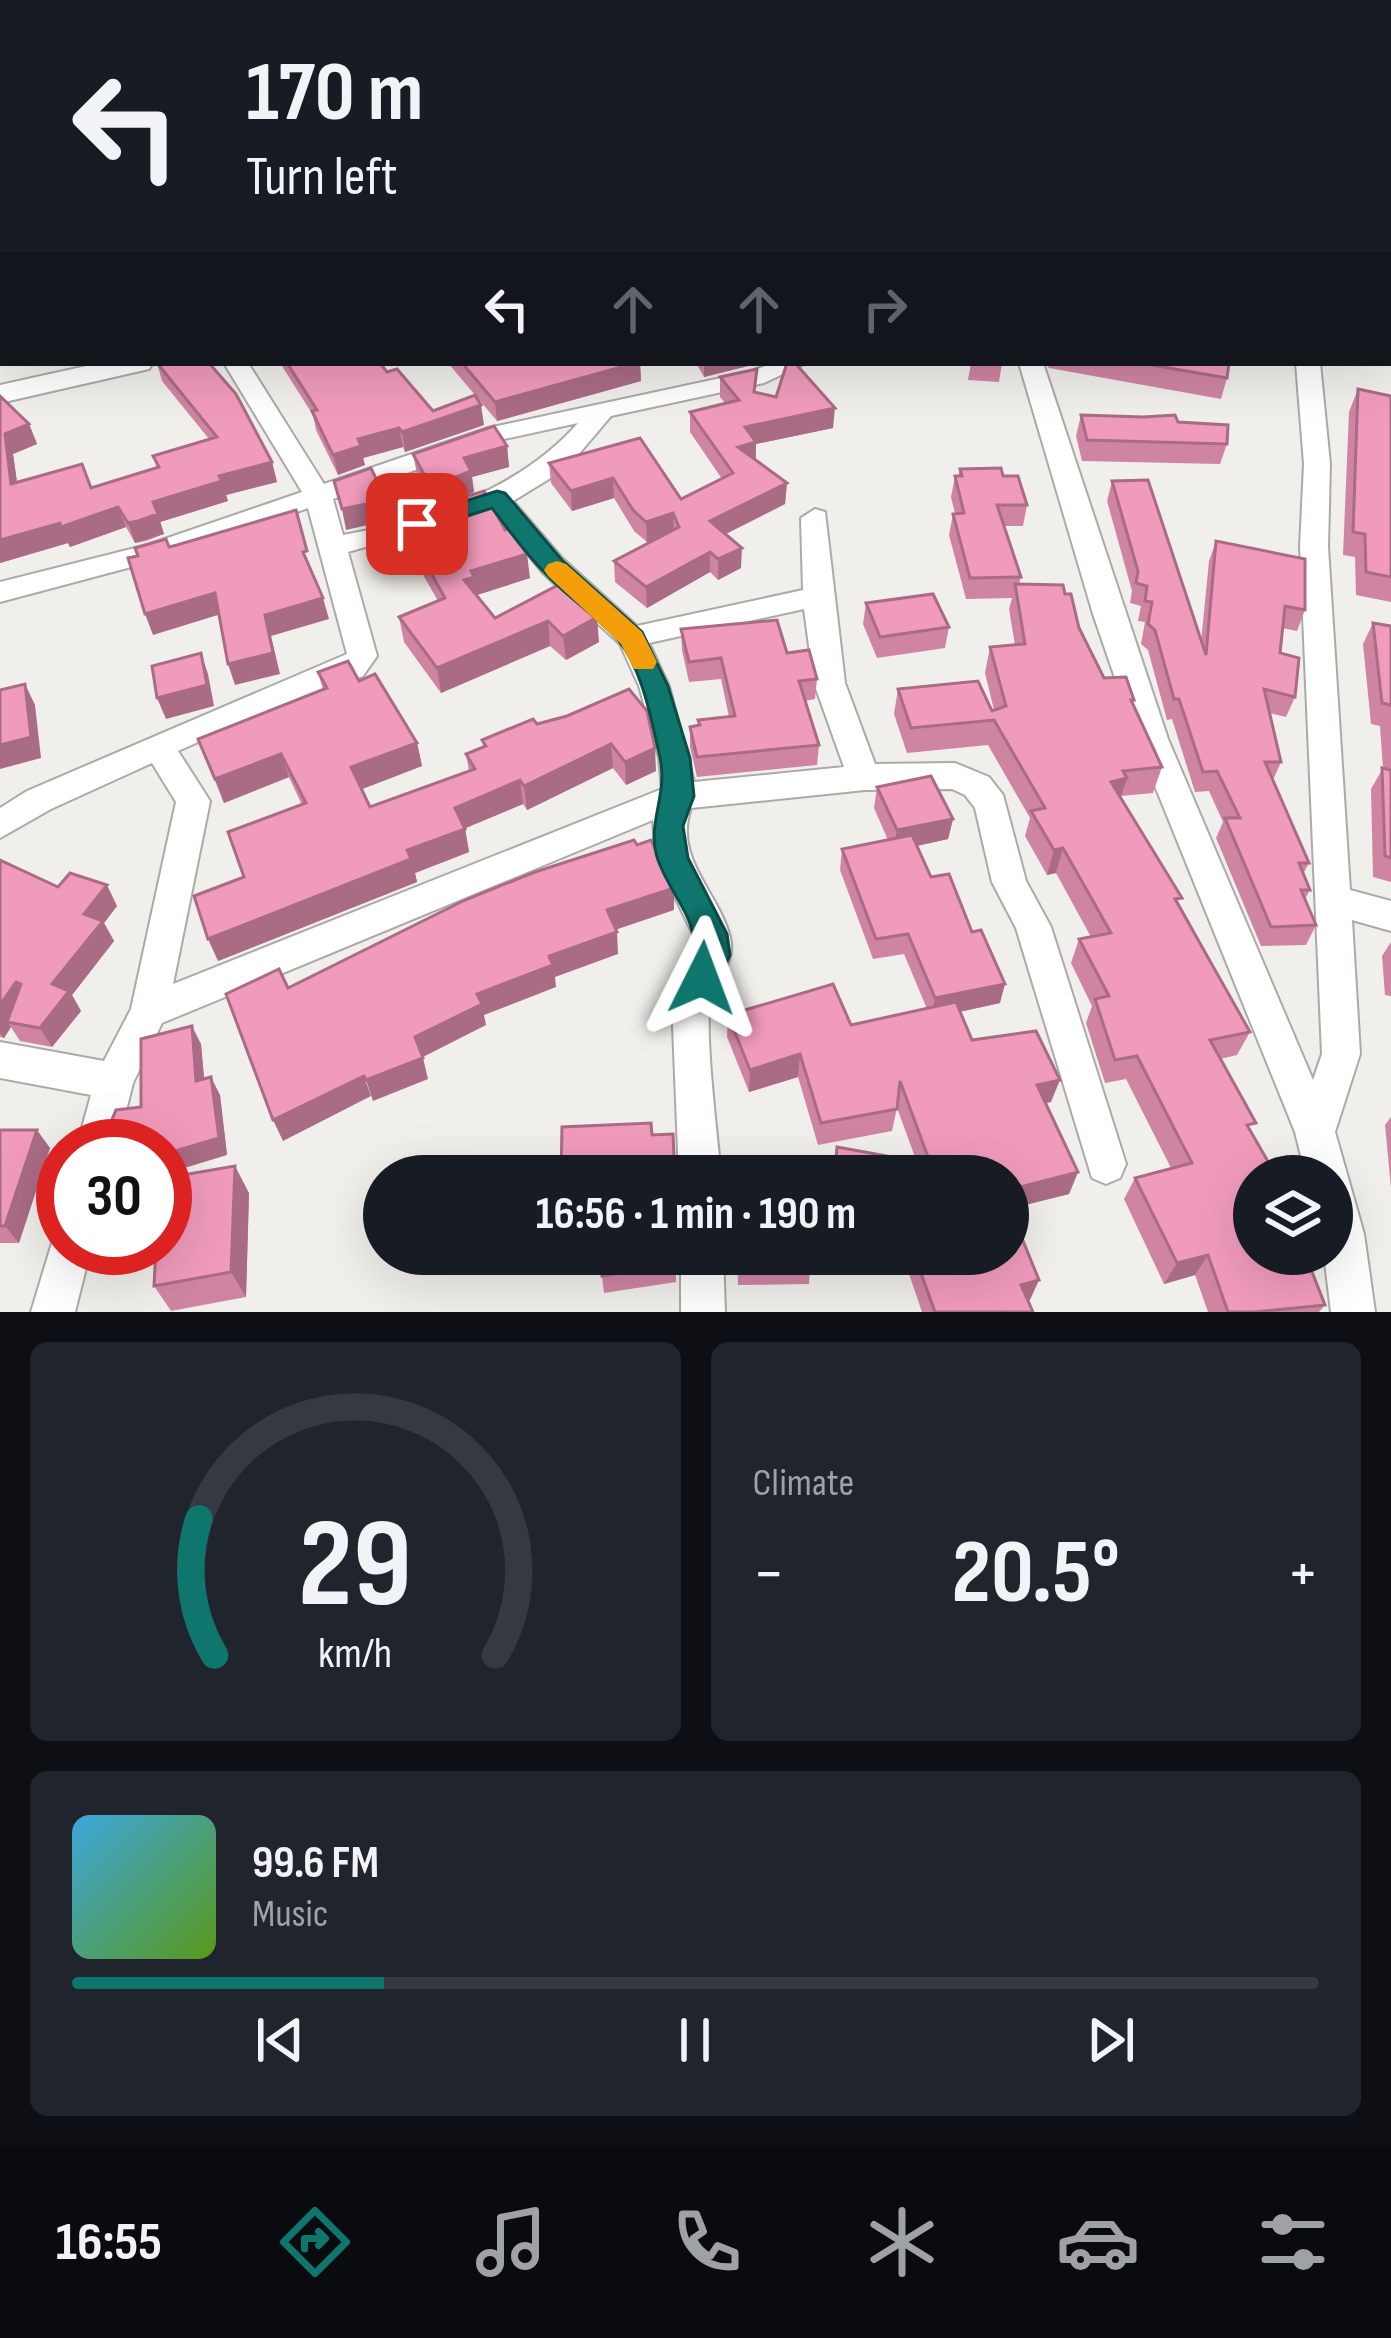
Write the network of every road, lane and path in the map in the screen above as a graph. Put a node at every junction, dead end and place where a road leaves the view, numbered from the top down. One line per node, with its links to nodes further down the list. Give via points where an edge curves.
1 (126, 366): 6 (street)
2 (238, 366): 8 (street)
3 (786, 366): 7 (street)
4 (1032, 366): 25 (street, via 1152,740)
5 (1307, 366): 19 (street)
6 (0, 394)
7 (604, 410): 8 (street, via 497,433); 9 (street, via 558,462)
8 (319, 498): 11 (street); 12 (street, via 100,570)
9 (497, 499): 11 (street); 14 (street, via 553,566)
10 (815, 518): 13 (street)
11 (331, 546): 15 (street, via 359,661)
12 (0, 592)
13 (817, 597): 14 (street); 16 (street, via 828,688)
14 (632, 638): 17 (street, via 654,686)
15 (160, 749): 18 (street); 21 (street, via 193,801)
16 (865, 777): 17 (street); 28 (street, via 955,776 991,804 1009,882 1033,927)
17 (679, 796): 21 (street); 26 (street, via 668,826 673,858 711,934 713,955 691,1001)
18 (0, 825)
19 (1332, 900): 20 (street); 25 (street, via 1341,1054)
20 (1391, 916)
21 (149, 1011): 23 (street)
22 (0, 1060): 23 (street)
23 (114, 1081): 24 (street)
24 (104, 1119)
25 (1315, 1132): 27 (street)
26 (699, 1155)
27 (1321, 1155)
28 (1106, 1164)
29 (63, 1275): 32 (street)
30 (703, 1275): 33 (street)
31 (1348, 1275): 34 (street)
32 (53, 1312)
33 (704, 1312)
34 (1353, 1312)

